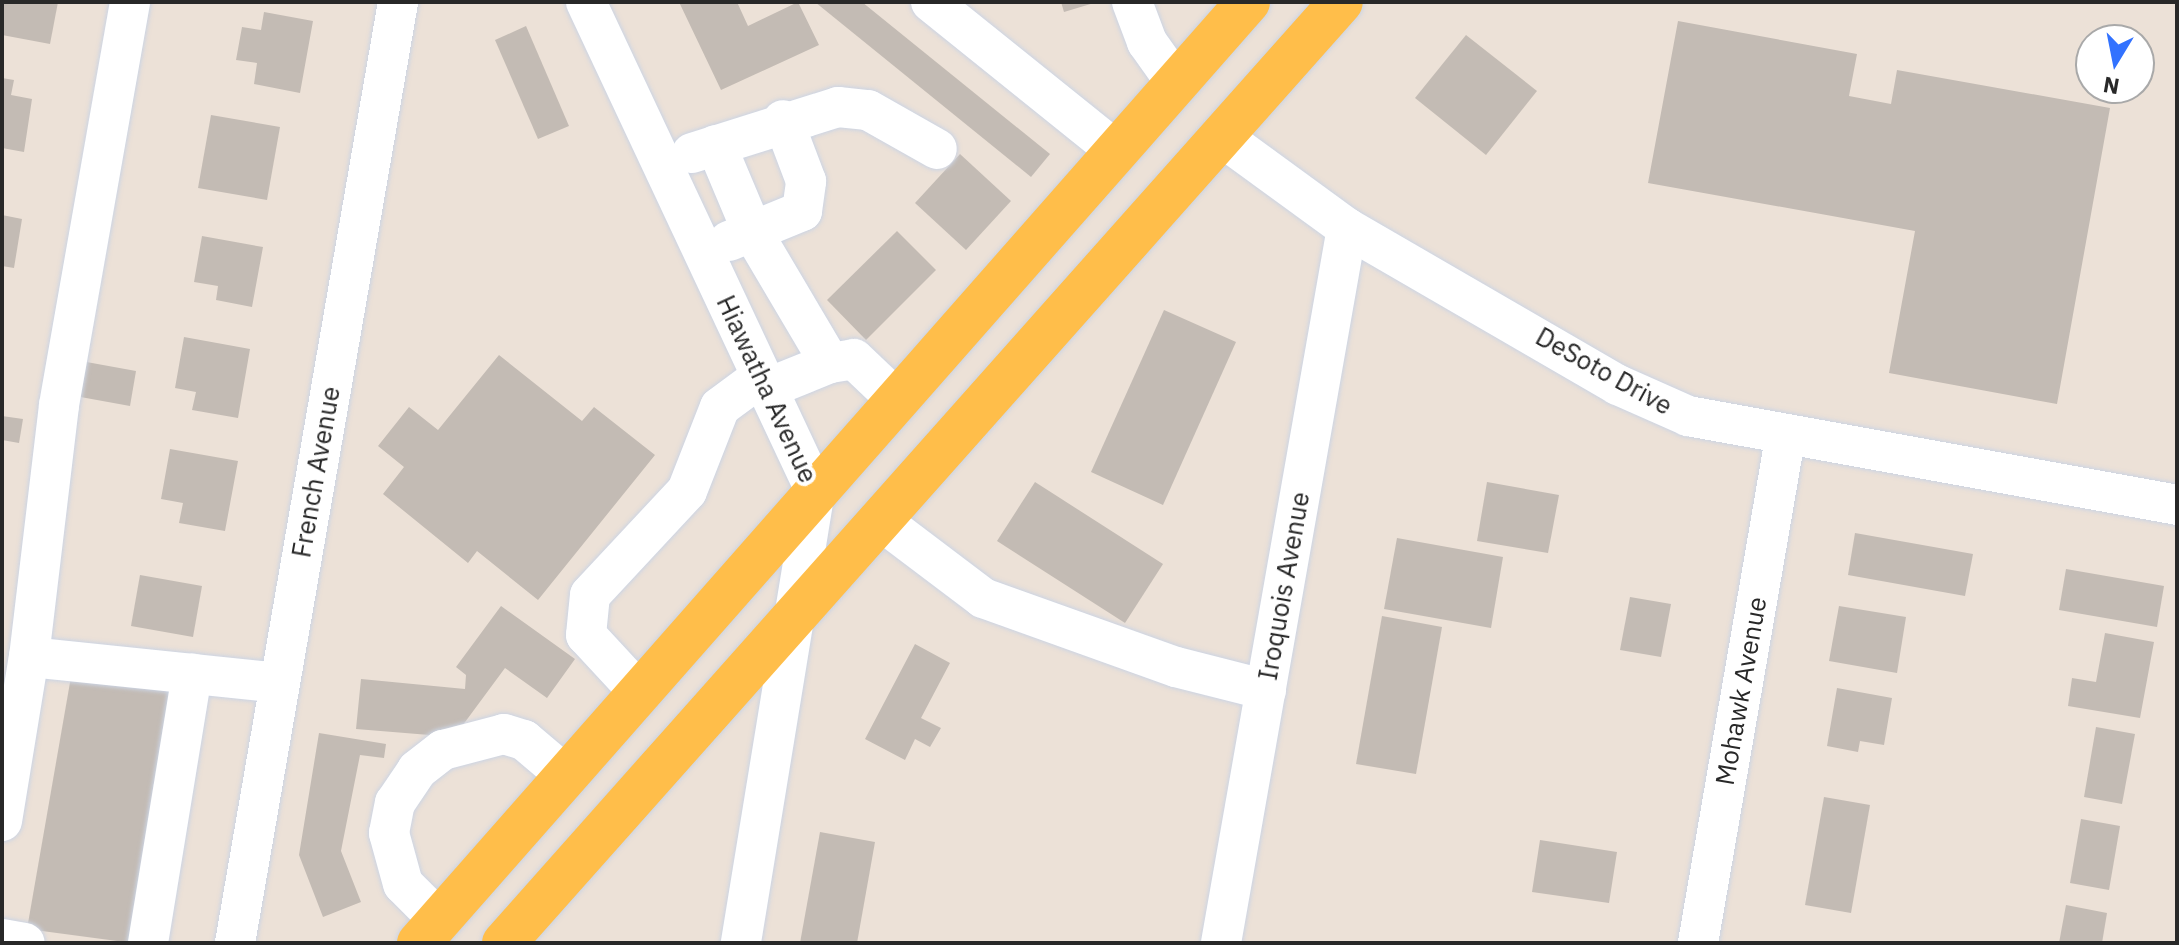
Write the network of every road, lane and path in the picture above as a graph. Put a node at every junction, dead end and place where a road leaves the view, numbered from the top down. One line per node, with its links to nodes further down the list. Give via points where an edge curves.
1 (130, 2): 26 (street, via 59,405)
2 (398, 2): 28 (street, French Avenue)
3 (586, 2): 14 (street, Hiawatha Avenue)
4 (931, 2): 13 (street)
5 (1132, 2): 8 (street, via 1147,42)
6 (1248, 2): 8 (main road)
7 (1341, 2): 10 (main road)
8 (1176, 83): 13 (main road)
9 (783, 120): 11 (street); 12 (street, via 838,107 868,110); 16 (street, via 806,181 802,211)
10 (1222, 137): 15 (street, DeSoto Drive); 24 (main road)
11 (716, 145): 14 (street); 16 (street)
12 (937, 149)
13 (1116, 151): 20 (main road)
14 (662, 164): 17 (street, Hiawatha Avenue)
15 (1347, 228): 21 (street, DeSoto Drive, via 1618,385 1688,416); 30 (street, Iroquois Avenue)
16 (753, 233): 17 (street); 18 (street)
17 (702, 249): 19 (street, Hiawatha Avenue)
18 (830, 363): 19 (street); 20 (street, via 854,359)
19 (765, 382): 22 (street, Hiawatha Avenue); 29 (street, via 720,407 687,491 590,595 586,635)
20 (896, 399): 22 (main road)
21 (1785, 439): 23 (street, DeSoto Drive); 41 (street, Mohawk Avenue)
22 (815, 490): 25 (street, Hiawatha Avenue); 29 (main road)
23 (2177, 505)
24 (880, 520): 25 (main road); 30 (street, via 983,598 1176,667)
25 (801, 609): 38 (main road); 39 (street, Hiawatha Avenue)
26 (29, 657): 27 (street); 32 (street)
27 (192, 674): 28 (street); 36 (street)
28 (279, 683): 37 (street, French Avenue)
29 (637, 690): 31 (main road)
30 (1266, 690): 40 (street, Iroquois Avenue)
31 (563, 773): 33 (main road); 33 (street, via 524,740 504,734 443,750 417,770 395,803 389,833 403,884)
32 (2, 821)
33 (429, 931)
34 (2, 939): 35 (street)
35 (25, 943)
36 (148, 943)
37 (235, 943)
38 (504, 943)
39 (741, 943)
40 (1221, 943)
41 (1698, 943)

